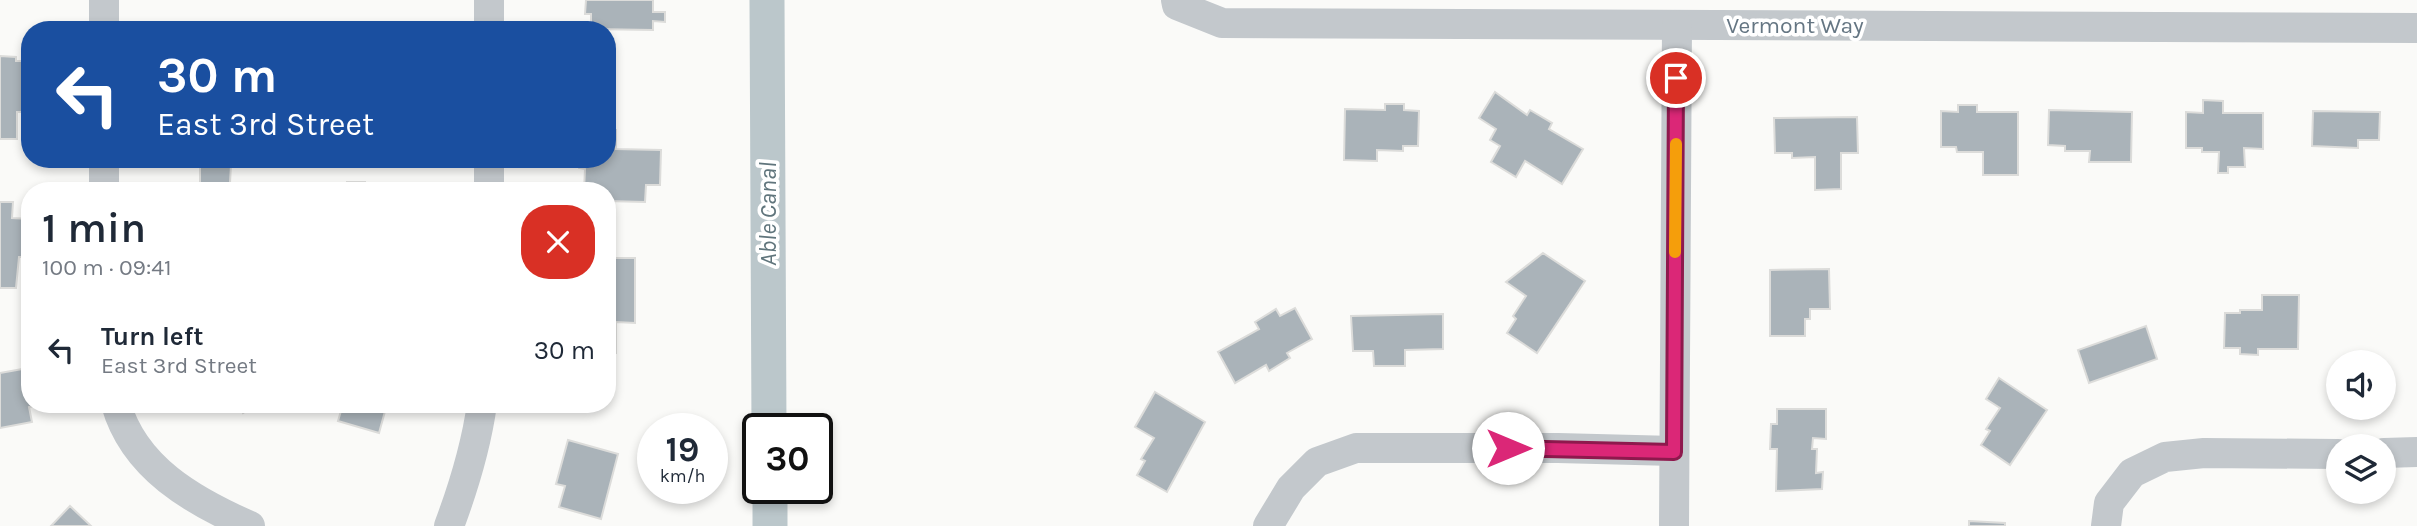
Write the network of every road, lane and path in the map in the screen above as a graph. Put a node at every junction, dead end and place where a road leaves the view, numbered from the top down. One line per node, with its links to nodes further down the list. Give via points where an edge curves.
1 (104, 0): 4 (street)
2 (489, 0): 5 (street)
3 (1177, 2): 6 (street, Vermont Way, via 1222,23)
4 (104, 21)
5 (489, 21)
6 (1676, 25): 7 (street, Vermont Way); 10 (street)
7 (2417, 28)
8 (118, 413): 14 (street, via 148,462 182,491)
9 (481, 413): 15 (street, via 466,482)
10 (1674, 452): 16 (street, via 1356,449 1317,462 1291,488); 17 (street)
11 (2417, 452): 12 (street)
12 (2396, 453)
13 (2326, 454): 18 (street, via 2165,457 2132,472 2109,503)
14 (250, 526)
15 (449, 526)
16 (1268, 526)
17 (1674, 526)
18 (2106, 526)

